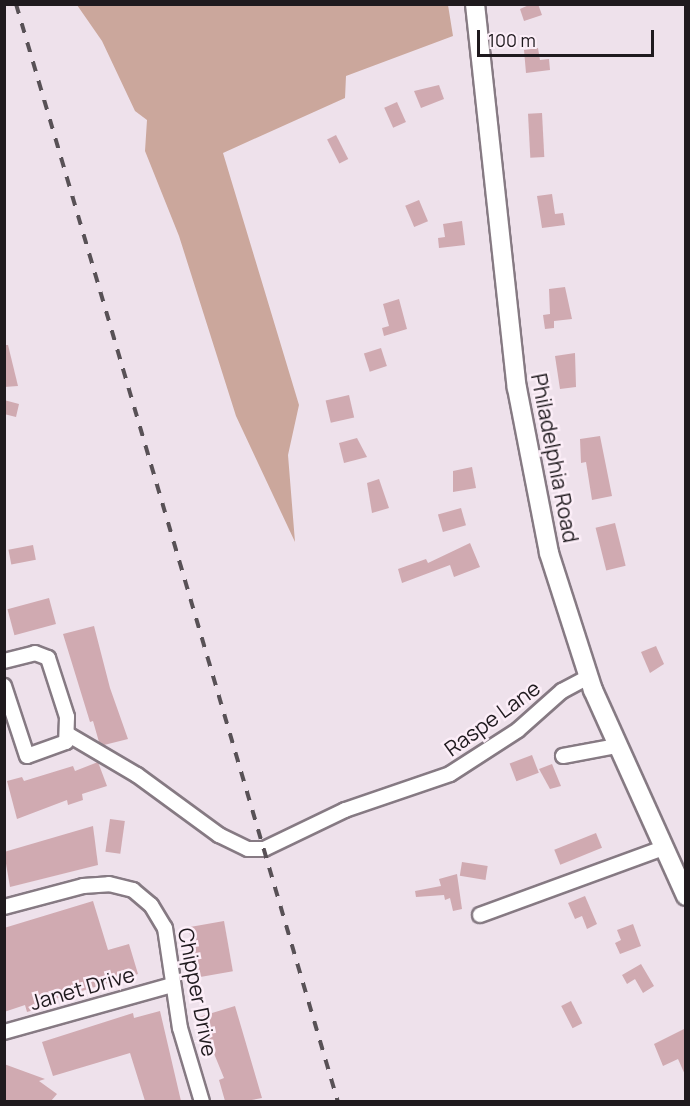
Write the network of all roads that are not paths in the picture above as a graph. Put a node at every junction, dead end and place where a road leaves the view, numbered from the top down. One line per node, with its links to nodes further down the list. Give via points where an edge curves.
1 (475, 4): 3 (main road, Philadelphia Road, via 524,436 556,581)
2 (4, 661): 5 (street, via 35,653 48,658)
3 (588, 677): 5 (street, Raspe Lane, via 562,691 518,730 450,774 316,824 264,849 236,844 137,775); 6 (main road, Philadelphia Road)
4 (4, 686): 5 (street, via 27,756 61,746)
5 (69, 735)
6 (617, 746): 7 (street); 8 (main road, Philadelphia Road)
7 (563, 756)
8 (663, 848): 9 (main road, Philadelphia Road); 11 (street)
9 (686, 896)
10 (4, 907): 12 (street, Chipper Drive, via 95,884 133,890 151,904 165,928)
11 (480, 915)
12 (172, 985): 13 (street, Janet Drive); 14 (street, Chipper Drive)
13 (4, 1032)
14 (202, 1101)

